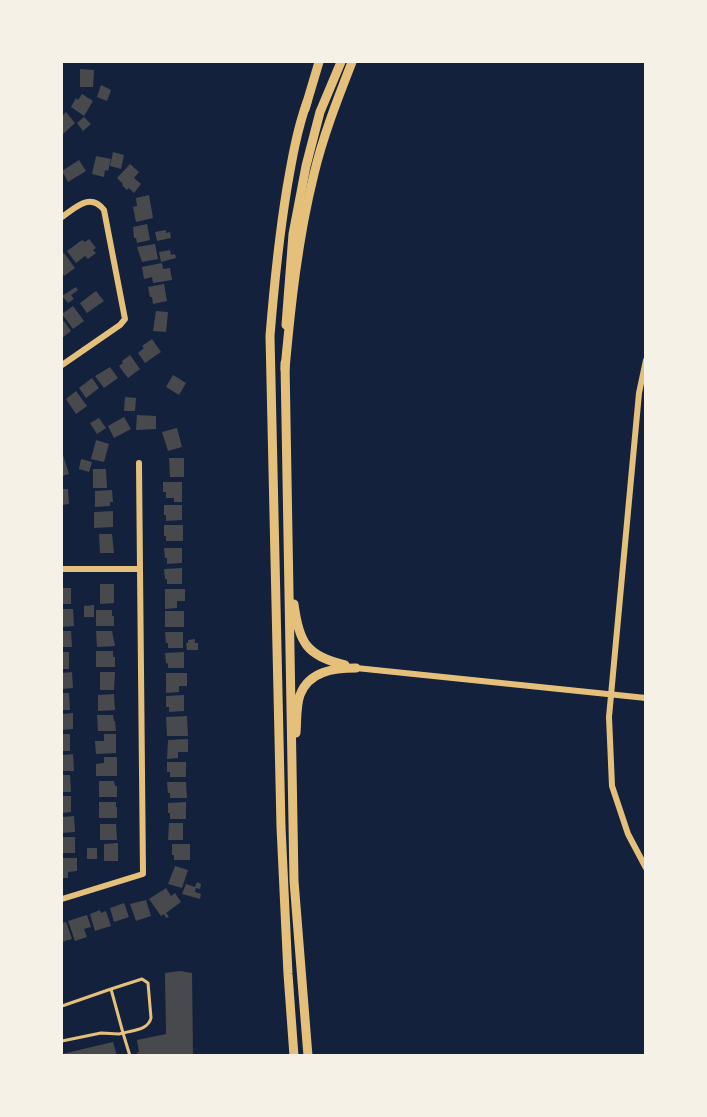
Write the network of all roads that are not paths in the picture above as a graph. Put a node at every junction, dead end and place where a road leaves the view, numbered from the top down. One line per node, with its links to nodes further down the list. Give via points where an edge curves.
1 (321, 62): 23 (main road, via 293,154 270,336 281,827)
2 (341, 62): 7 (main road, via 320,112 293,234)
3 (352, 62): 7 (main road, via 314,173 294,279)
4 (62, 217): 6 (street, via 82,203 99,203 104,210 125,319)
5 (645, 360): 13 (street)
6 (62, 365)
7 (285, 369): 9 (main road)
8 (139, 462): 11 (street)
9 (288, 552): 12 (main road, via 301,638 321,657); 15 (main road)
10 (62, 569): 11 (street)
11 (140, 569): 17 (street, via 143,874)
12 (356, 668): 13 (street); 15 (main road, via 321,672 301,692)
13 (612, 694): 14 (street); 16 (street, via 612,786 628,834)
14 (645, 698)
15 (291, 783): 24 (main road, via 294,881)
16 (645, 868)
17 (62, 899)
18 (111, 989): 19 (lane); 20 (lane); 20 (lane, via 142,979 148,983 150,1024)
19 (62, 1006)
20 (123, 1033): 21 (lane); 22 (lane)
21 (62, 1041)
22 (130, 1056)
23 (292, 1056)
24 (308, 1056)

